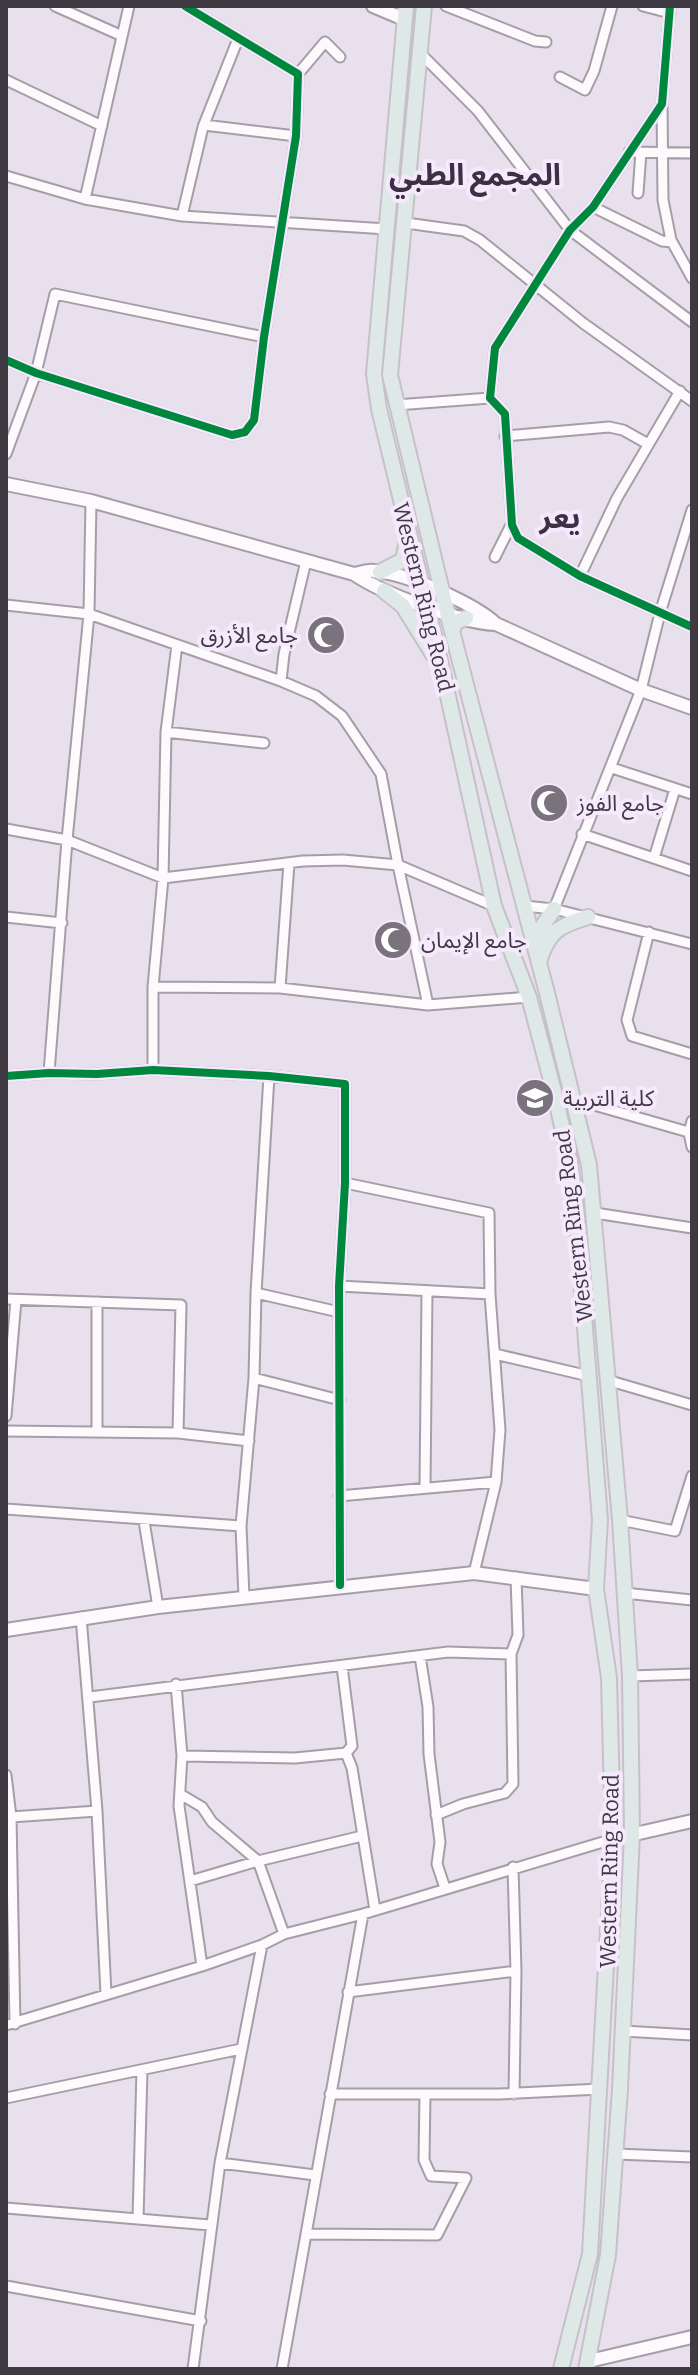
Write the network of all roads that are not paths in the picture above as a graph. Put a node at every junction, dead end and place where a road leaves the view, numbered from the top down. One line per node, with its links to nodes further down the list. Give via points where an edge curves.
1 (55, 6): 13 (street)
2 (129, 6): 13 (street)
3 (185, 6): 14 (street)
4 (373, 6): 11 (street)
5 (424, 6): 17 (main road, Western Ring Road)
6 (446, 6): 12 (street)
7 (482, 6): 12 (street)
8 (612, 6): 20 (street, via 585,90)
9 (643, 6): 10 (street)
10 (670, 9): 22 (street)
11 (405, 13): 16 (main road, Western Ring Road)
12 (477, 17): 15 (street)
13 (120, 35): 24 (street)
14 (238, 39): 19 (street); 23 (street)
15 (546, 42)
16 (402, 50): 17 (main road); 37 (main road, Western Ring Road)
17 (420, 53): 35 (main road, Western Ring Road); 38 (street, via 478,111)
18 (340, 57): 19 (street, via 325,42)
19 (298, 74): 25 (street)
20 (560, 77)
21 (6, 80): 24 (street)
22 (662, 104): 26 (street); 28 (street)
23 (204, 125): 25 (street); 34 (street)
24 (102, 126): 32 (street)
25 (296, 136): 36 (street)
26 (629, 152): 27 (street); 33 (street)
27 (641, 152): 28 (street); 31 (street)
28 (664, 153): 29 (street); 39 (street, via 663,200)
29 (692, 153)
30 (6, 176): 32 (street)
31 (638, 193)
32 (85, 199): 34 (street)
33 (593, 207): 38 (street); 39 (street)
34 (182, 216): 36 (street)
35 (406, 223): 41 (street, via 464,231); 49 (main road, Western Ring Road, via 390,375)
36 (281, 224): 37 (street); 43 (street)
37 (387, 229): 57 (main road, Western Ring Road, via 374,374)
38 (570, 230): 41 (street); 42 (street)
39 (672, 242): 40 (street)
40 (692, 278)
41 (534, 284): 46 (street); 47 (street, via 495,348)
42 (692, 322)
43 (264, 337): 45 (street, via 55,294); 45 (street, via 254,420 245,432 232,435)
44 (6, 360): 45 (street)
45 (36, 373): 52 (street)
46 (680, 391): 48 (street); 51 (street)
47 (490, 398): 49 (street); 50 (street, via 505,414)
48 (692, 401)
49 (396, 405): 65 (main road, Western Ring Road)
50 (505, 436): 51 (street, via 609,427); 56 (street)
51 (648, 444): 62 (street)
52 (6, 454)
53 (6, 484): 54 (street)
54 (91, 501): 59 (street); 70 (street)
55 (692, 510): 69 (street)
56 (512, 523): 58 (street); 62 (street, via 518,538)
57 (408, 535): 60 (main road, via 403,560); 63 (main road, Western Ring Road)
58 (495, 557)
59 (306, 561): 61 (street); 77 (street)
60 (380, 572): 61 (street); 63 (street)
61 (354, 574): 64 (street)
62 (580, 576): 69 (street)
63 (419, 583): 65 (street); 67 (main road, Western Ring Road)
64 (384, 591): 67 (street); 76 (main road, via 403,606)
65 (442, 593): 68 (main road, Western Ring Road); 72 (street)
66 (6, 605): 70 (street)
67 (426, 606): 68 (street); 76 (main road, Western Ring Road)
68 (447, 612): 71 (street); 74 (main road, Western Ring Road)
69 (660, 613): 73 (street); 78 (street)
70 (89, 614): 75 (street); 87 (street)
71 (466, 618): 72 (street); 74 (main road)
72 (496, 624): 78 (street)
73 (692, 627)
74 (452, 631): 94 (main road, Western Ring Road)
75 (177, 645): 77 (street); 80 (street)
76 (442, 669): 93 (main road, Western Ring Road)
77 (281, 681): 90 (street, via 316,696 342,716 381,774)
78 (641, 690): 79 (street); 82 (street)
79 (692, 708)
80 (166, 732): 81 (street); 92 (street)
81 (264, 743)
82 (612, 768): 83 (street); 86 (street)
83 (675, 789): 84 (street); 88 (street)
84 (692, 794)
85 (6, 829): 87 (street)
86 (582, 834): 88 (street); 95 (street)
87 (67, 840): 92 (street); 98 (street)
88 (654, 858): 91 (street)
89 (289, 863): 90 (street); 92 (street); 103 (street)
90 (398, 865): 93 (street); 105 (street)
91 (692, 871)
92 (163, 878): 102 (street)
93 (494, 906): 104 (main road, Western Ring Road)
94 (524, 906): 95 (street); 101 (main road, Western Ring Road)
95 (554, 909): 97 (street); 101 (main road, via 540,930)
96 (6, 917): 98 (street)
97 (588, 917): 99 (street); 101 (main road, via 566,924 545,940)
98 (62, 923): 108 (street)
99 (649, 932): 100 (street); 106 (street, via 627,1020 632,1036)
100 (692, 944)
101 (539, 963): 112 (main road, Western Ring Road)
102 (153, 987): 103 (street); 107 (street)
103 (280, 988): 105 (street)
104 (529, 997): 105 (street); 111 (main road, Western Ring Road)
105 (428, 1005)
106 (692, 1054)
107 (153, 1070): 108 (street); 110 (street)
108 (49, 1073): 109 (street)
109 (6, 1076)
110 (269, 1076): 116 (street, via 345,1084); 121 (street)
111 (555, 1095): 112 (main road); 127 (main road, Western Ring Road, via 572,1176)
112 (573, 1099): 114 (street); 117 (main road, Western Ring Road)
113 (692, 1121): 114 (street)
114 (691, 1133): 115 (street)
115 (692, 1147)
116 (345, 1183): 119 (street); 122 (street, via 489,1213)
117 (595, 1213): 118 (street); 129 (main road, Western Ring Road)
118 (692, 1228)
119 (339, 1286): 120 (street); 125 (street)
120 (427, 1292): 122 (street); 139 (street)
121 (256, 1293): 125 (street); 128 (street)
122 (490, 1294): 126 (street)
123 (11, 1299): 124 (street); 132 (street)
124 (97, 1302): 134 (street); 135 (street, via 181,1305)
125 (339, 1312): 130 (street)
126 (495, 1354): 127 (street); 138 (street, via 500,1430)
127 (589, 1376): 129 (main road); 149 (main road, Western Ring Road, via 600,1520)
128 (254, 1378): 130 (street); 136 (street)
129 (607, 1380): 131 (street); 143 (main road, Western Ring Road)
130 (340, 1400): 141 (street)
131 (692, 1405)
132 (6, 1416)
133 (6, 1431): 134 (street)
134 (97, 1432): 135 (street)
135 (178, 1433): 136 (street)
136 (249, 1441): 145 (street)
137 (692, 1476): 140 (street)
138 (496, 1482): 139 (street); 146 (street)
139 (425, 1487): 141 (street)
140 (690, 1487): 143 (street, via 675,1531)
141 (339, 1496): 148 (street)
142 (6, 1509): 144 (street)
143 (620, 1520): 150 (main road, Western Ring Road)
144 (144, 1521): 145 (street); 153 (street)
145 (241, 1526): 151 (street)
146 (474, 1573): 147 (street); 148 (street)
147 (516, 1577): 149 (street); 156 (street, via 518,1635)
148 (340, 1585): 151 (street)
149 (596, 1589): 161 (main road, Western Ring Road)
150 (624, 1593): 152 (street); 160 (main road, Western Ring Road)
151 (244, 1597): 153 (street)
152 (692, 1600)
153 (158, 1607): 154 (street)
154 (81, 1617): 155 (street); 163 (street)
155 (6, 1630)
156 (511, 1654): 157 (street); 169 (street, via 513,1784 505,1793)
157 (420, 1656): 158 (street); 169 (street)
158 (342, 1666): 162 (street); 164 (street, via 352,1746)
159 (692, 1674): 160 (street)
160 (630, 1676): 161 (main road); 172 (main road, Western Ring Road)
161 (609, 1678): 174 (main road, Western Ring Road)
162 (176, 1684): 163 (street); 165 (street)
163 (90, 1697): 168 (street)
164 (346, 1753): 165 (street, via 295,1758); 173 (street)
165 (182, 1756): 167 (street)
166 (6, 1775): 170 (street)
167 (180, 1794): 175 (street, via 202,1807); 177 (street)
168 (97, 1811): 170 (street); 186 (street)
169 (436, 1815): 178 (street, via 437,1864)
170 (11, 1817): 187 (street)
171 (692, 1821): 172 (street)
172 (632, 1835): 174 (street); 188 (main road, Western Ring Road)
173 (362, 1836): 175 (street); 179 (street)
174 (613, 1839): 176 (street); 192 (main road, Western Ring Road)
175 (258, 1861): 177 (street); 181 (street)
176 (513, 1867): 178 (street); 184 (street)
177 (190, 1881): 183 (street)
178 (445, 1888): 179 (street)
179 (375, 1910): 180 (street)
180 (363, 1914): 181 (street); 185 (street)
181 (284, 1934): 182 (street)
182 (262, 1945): 183 (street); 190 (street)
183 (202, 1966): 186 (street)
184 (516, 1971): 185 (street); 195 (street)
185 (348, 1992): 193 (street)
186 (106, 1994): 187 (street)
187 (10, 2024)
188 (623, 2031): 189 (street); 197 (main road, Western Ring Road)
189 (692, 2035)
190 (241, 2049): 191 (street); 199 (street)
191 (142, 2070): 196 (street); 202 (street)
192 (600, 2089): 195 (street); 211 (main road, Western Ring Road, via 590,2254)
193 (330, 2094): 194 (street); 200 (street)
194 (425, 2094): 195 (street); 204 (street, via 424,2160 431,2176 466,2178 437,2235)
195 (514, 2094)
196 (6, 2098)
197 (616, 2154): 198 (street); 208 (main road, Western Ring Road, via 608,2255)
198 (692, 2157)
199 (220, 2163): 200 (street); 203 (street)
200 (315, 2175): 204 (street)
201 (6, 2208): 202 (street)
202 (138, 2219): 203 (street)
203 (210, 2225): 206 (street)
204 (308, 2234): 210 (street)
205 (6, 2286): 206 (street)
206 (201, 2321): 209 (street)
207 (692, 2337): 208 (street)
208 (588, 2365)
209 (193, 2369)
210 (282, 2369)
211 (561, 2369)

